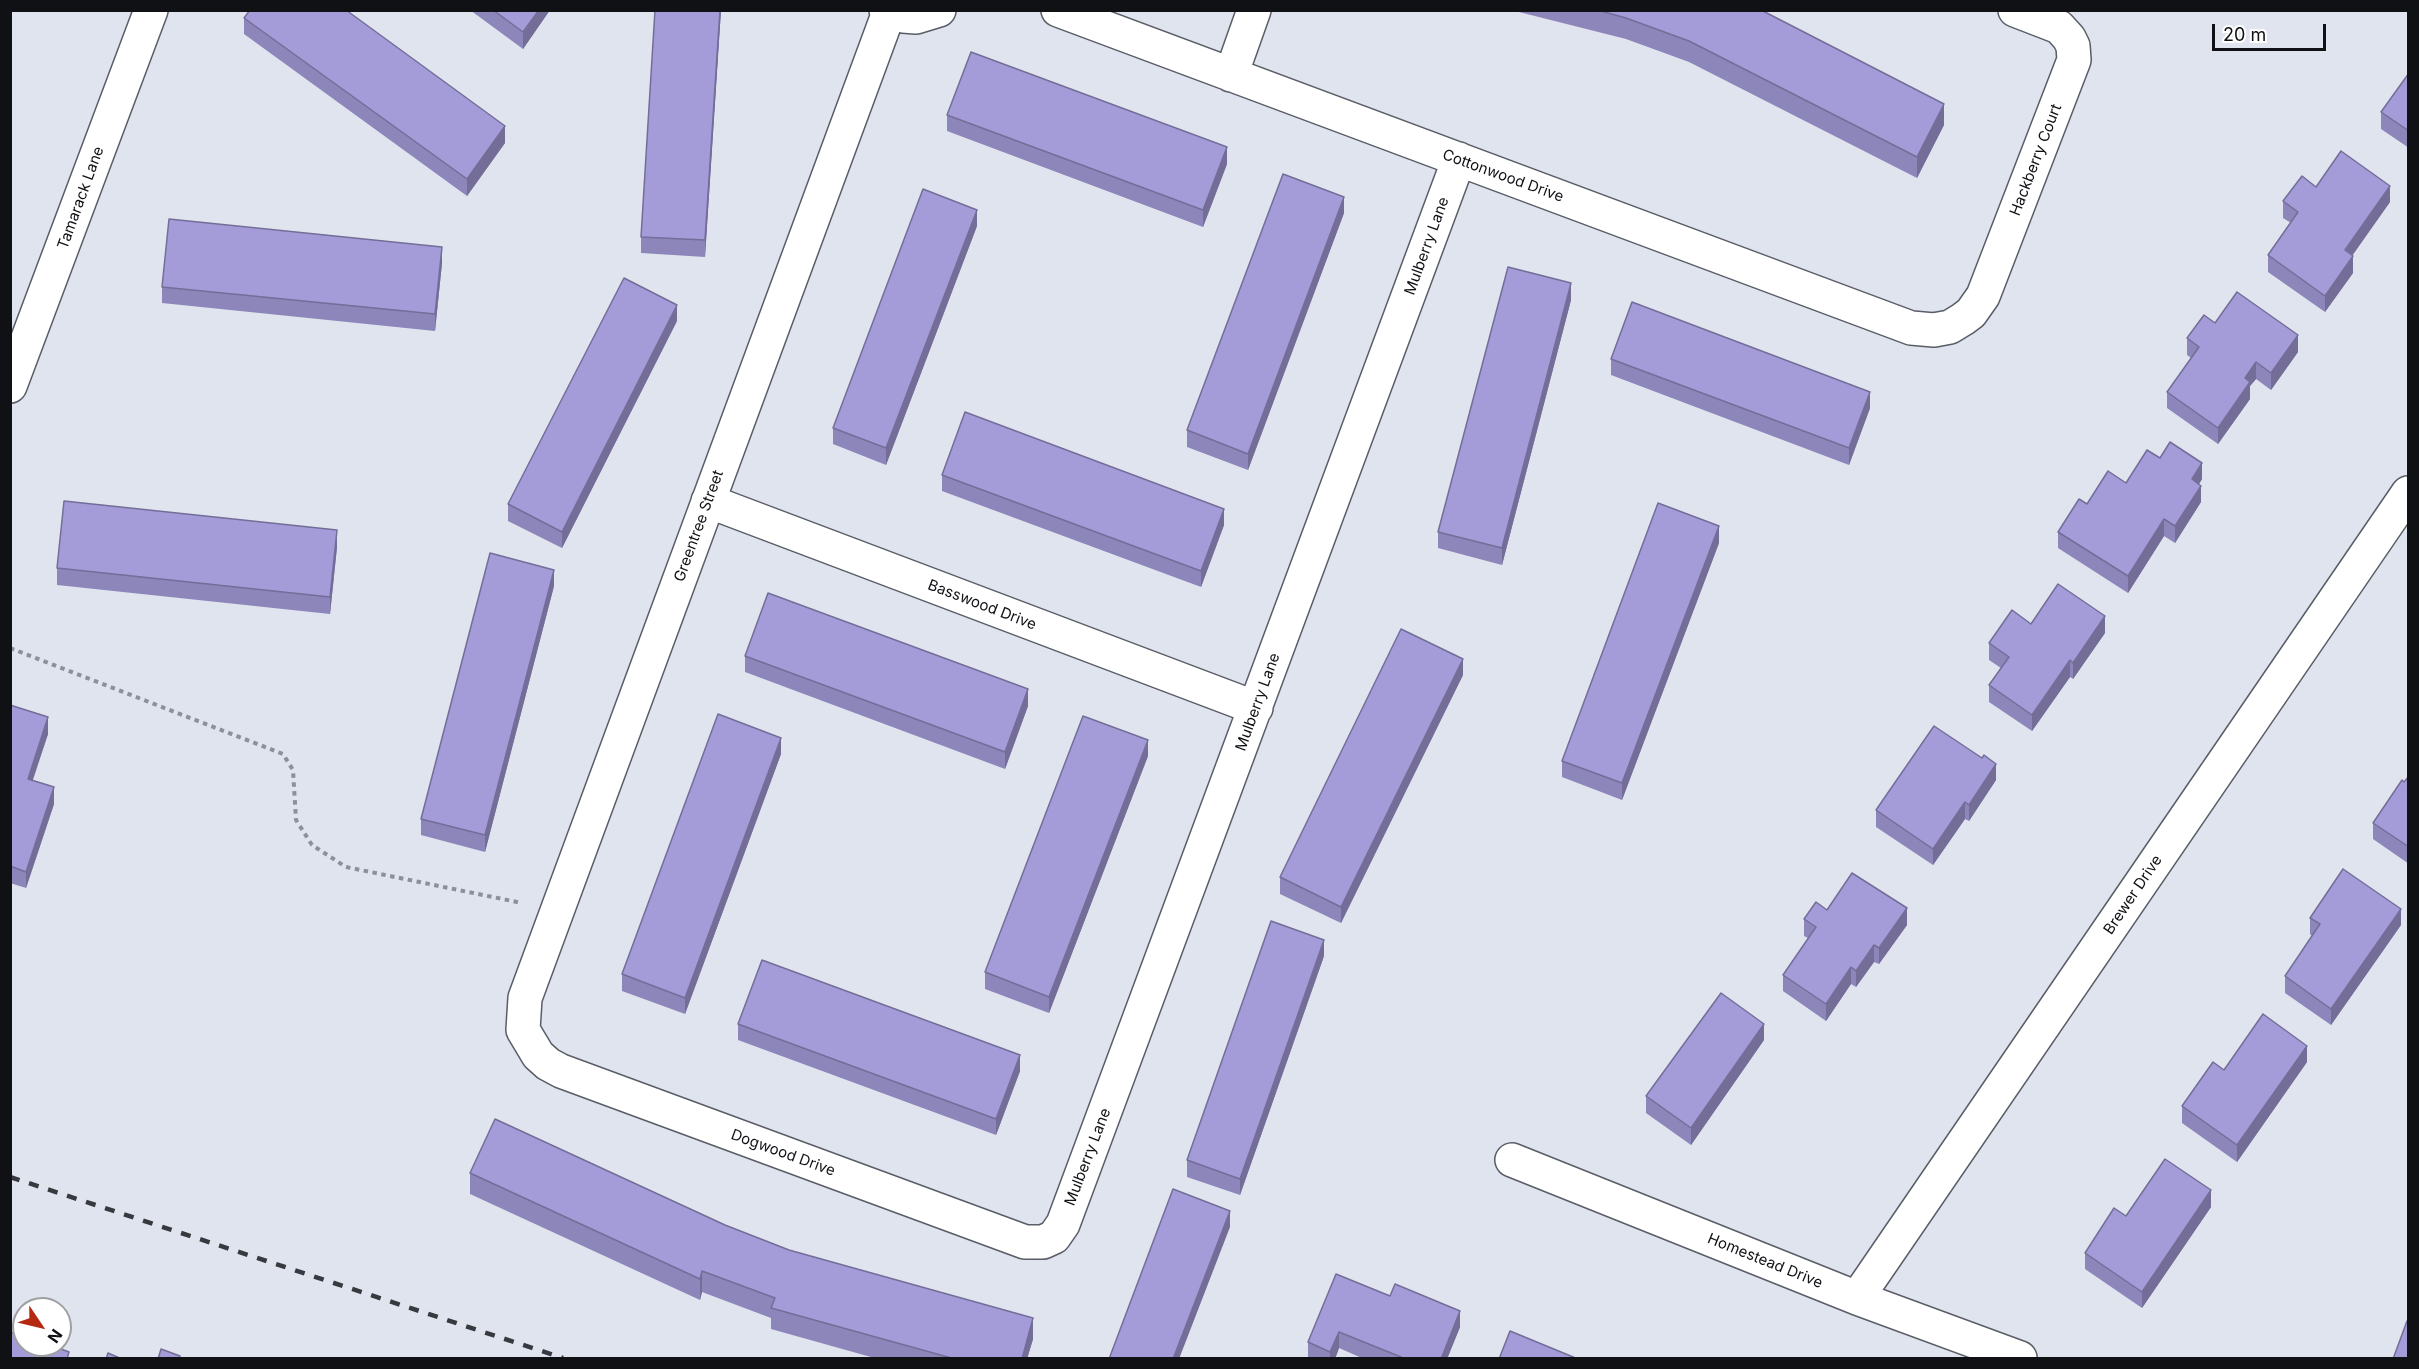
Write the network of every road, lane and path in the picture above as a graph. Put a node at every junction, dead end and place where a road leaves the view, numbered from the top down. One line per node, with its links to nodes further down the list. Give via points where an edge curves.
1 (151, 10): 10 (street, Tamarack Lane)
2 (939, 10): 6 (street, Greentree Street, via 916,17)
3 (1058, 10): 7 (street, Cottonwood Drive)
4 (1254, 10): 7 (street)
5 (2014, 10): 9 (street, Hackberry Court, via 2059,27 2073,46 2074,60 1983,296 1971,313)
6 (888, 11): 12 (street, Greentree Street)
7 (1231, 75): 8 (street, Cottonwood Drive)
8 (1459, 159): 9 (street, Cottonwood Drive, via 1911,328); 14 (street, Mulberry Lane)
9 (1950, 327)
10 (10, 386)
11 (2409, 493): 19 (street, Brewer Drive)
12 (708, 501): 14 (street, Basswood Drive); 15 (street, Greentree Street)
13 (10, 648): 15 (path, via 283,754 293,770 296,820 312,845 346,867)
14 (1256, 708): 18 (street, Mulberry Lane, via 1063,1224)
15 (557, 910): 16 (street, Greentree Street, via 525,998 523,1030)
16 (529, 1042): 18 (street, Dogwood Drive, via 548,1064 561,1071 1025,1242)
17 (1512, 1160): 19 (street, Homestead Drive)
18 (1048, 1239)
19 (1857, 1298): 20 (street, Homestead Drive)
20 (2020, 1359)

